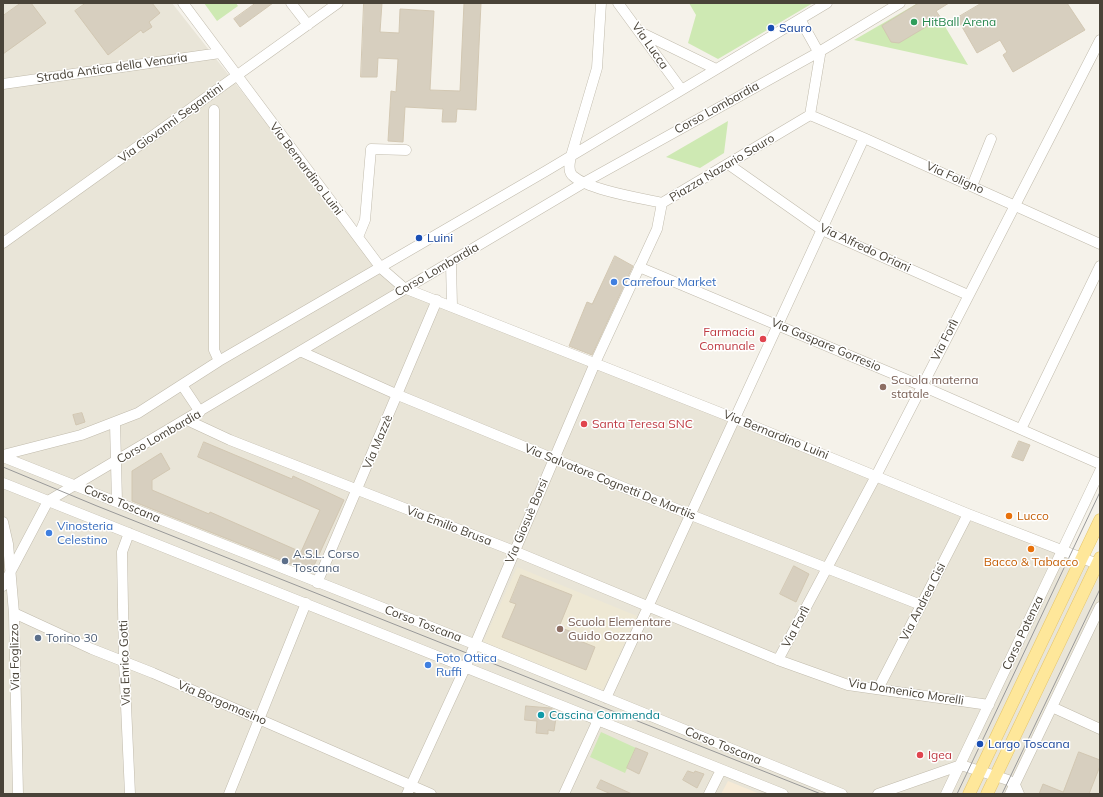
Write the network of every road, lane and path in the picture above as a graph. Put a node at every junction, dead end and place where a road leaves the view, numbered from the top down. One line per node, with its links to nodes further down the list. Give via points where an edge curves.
1 (183, 3): 13 (street, Via Bernardino Luini)
2 (291, 3): 9 (street)
3 (338, 3): 9 (street, Via Giovanni Segantini)
4 (601, 3): 23 (street, Piazza Nazario Sauro, via 597,68)
5 (618, 3): 10 (street, Via Lucca)
6 (827, 3): 8 (street)
7 (900, 3): 12 (street, Corso Lombardia)
8 (800, 18): 12 (street); 14 (street)
9 (308, 25): 15 (street, Via Giovanni Segantini)
10 (642, 34): 14 (street); 17 (street, Via Lucca)
11 (1100, 40): 28 (street, Via Forlì)
12 (819, 52): 19 (street); 25 (street, Corso Lombardia)
13 (220, 53): 15 (street, Via Bernardino Luini); 16 (street, Strada Antica della Venaria)
14 (716, 69): 17 (street)
15 (237, 76): 30 (street, Via Bernardino Luini); 31 (street, Via Giovanni Segantini)
16 (3, 84)
17 (681, 89): 23 (street)
18 (214, 110): 43 (street, via 214,350)
19 (810, 116): 20 (street, Via Foligno); 24 (street, Piazza Nazario Sauro)
20 (864, 138): 26 (street, Via Foligno); 29 (street)
21 (992, 139): 26 (street)
22 (406, 150): 30 (street, via 371,150 365,220)
23 (571, 156): 25 (street, Piazza Nazario Sauro, via 569,170 572,176); 36 (street)
24 (728, 164): 27 (street, Piazza Nazario Sauro); 29 (street, Via Alfredo Oriani)
25 (585, 182): 27 (street, Piazza Nazario Sauro); 33 (street, Corso Lombardia)
26 (972, 186): 28 (street, Via Foligno)
27 (662, 203): 35 (street, Via Giosuè Borsi, via 657,229)
28 (1015, 205): 32 (street, Via Foligno); 38 (street, Via Forlì)
29 (822, 230): 38 (street, Via Alfredo Oriani); 41 (street)
30 (358, 237): 36 (street, Via Bernardino Luini)
31 (3, 243)
32 (1100, 244)
33 (451, 263): 37 (street, Corso Lombardia); 40 (street)
34 (1100, 266): 52 (street)
35 (639, 267): 41 (street, Via Gaspare Gorresio); 44 (street, Via Giosuè Borsi)
36 (381, 268): 37 (street, Via Bernardino Luini); 43 (street)
37 (404, 288): 39 (street, Via Bernardino Luini); 42 (street, Corso Lombardia)
38 (968, 295): 46 (street, Via Forlì)
39 (437, 300): 40 (street, Via Bernardino Luini); 47 (street, Via Mazzè)
40 (452, 306): 44 (street, Via Bernardino Luini)
41 (779, 325): 46 (street, Via Gaspare Gorresio); 49 (street)
42 (302, 352): 47 (street, Via Salvatore Cognetti De Martiis); 48 (street, Corso Lombardia)
43 (219, 361): 45 (street)
44 (595, 363): 49 (street, Via Bernardino Luini); 54 (street, Via Giosuè Borsi)
45 (182, 385): 48 (street); 51 (street, via 138,413)
46 (922, 386): 52 (street, Via Gaspare Gorresio); 58 (street, Via Forlì)
47 (398, 396): 54 (street, Via Salvatore Cognetti De Martiis); 61 (street, Via Mazzè)
48 (200, 412): 50 (street, Corso Lombardia)
49 (736, 419): 58 (street, Via Bernardino Luini); 65 (street)
50 (187, 420): 55 (street, Corso Lombardia); 61 (street, Via Emilio Brusa)
51 (115, 423): 53 (street); 55 (street)
52 (1021, 429): 56 (street, Via Gaspare Gorresio)
53 (3, 456): 60 (street, Corso Toscana)
54 (554, 459): 65 (street, Via Salvatore Cognetti De Martiis); 70 (street, Via Giosuè Borsi)
55 (117, 461): 60 (street, Corso Lombardia); 63 (street)
56 (1100, 464)
57 (1100, 471): 69 (street, Corso Potenza)
58 (876, 476): 64 (street, Via Bernardino Luini); 74 (street, Via Forlì)
59 (3, 483): 62 (street, Corso Toscana)
60 (76, 485): 62 (street, Corso Lombardia); 63 (street, Corso Toscana)
61 (357, 491): 70 (street, Via Emilio Brusa); 76 (street, Via Mazzè)
62 (48, 501): 68 (street, Corso Toscana); 75 (street)
63 (117, 502): 76 (street, Corso Toscana)
64 (968, 514): 69 (street, Via Bernardino Luini); 79 (street, Via Andrea Cisi)
65 (691, 515): 74 (street, Via Salvatore Cognetti De Martiis); 80 (street)
66 (1100, 520): 71 (main road, Corso Potenza)
67 (3, 522): 75 (street, Via Foglizzo, via 8,544)
68 (129, 533): 78 (street, Corso Toscana); 85 (street, Via Enrico Gotti, via 122,552)
69 (1063, 549): 71 (street, Via Bernardino Luini); 89 (street, Corso Potenza)
70 (514, 551): 80 (street, Via Emilio Brusa); 83 (street, Via Giosuè Borsi)
71 (1082, 557): 72 (street, Via Bernardino Luini); 96 (main road, Corso Potenza)
72 (1099, 562): 97 (main road)
73 (3, 563): 75 (street)
74 (828, 567): 79 (street, Via Salvatore Cognetti De Martiis); 84 (street, Via Forlì)
75 (10, 574): 77 (street); 82 (street, Via Foglizzo)
76 (317, 583): 83 (street, Corso Toscana)
77 (3, 586)
78 (306, 603): 86 (street, Corso Toscana); 91 (street)
79 (921, 606): 87 (street, Via Andrea Cisi)
80 (649, 607): 84 (street, Via Emilio Brusa); 88 (street)
81 (1100, 607): 90 (street)
82 (14, 613): 85 (street, Via Borgomasino); 100 (street, Via Foglizzo)
83 (474, 644): 86 (street, Via Giosuè Borsi); 88 (street, Corso Toscana)
84 (778, 660): 87 (street, Via Domenico Morelli, via 848,685)
85 (124, 661): 91 (street, Via Borgomasino); 101 (street, Via Enrico Gotti)
86 (465, 668): 92 (street, Corso Toscana); 98 (street, Via Giosuè Borsi)
87 (878, 689): 89 (street, Via Domenico Morelli)
88 (606, 698): 107 (street, Corso Toscana)
89 (989, 705): 94 (street, Corso Potenza)
90 (1052, 707): 93 (street); 99 (street)
91 (260, 720): 98 (street, Via Borgomasino); 102 (street)
92 (598, 720): 95 (street, Corso Toscana); 104 (street)
93 (1100, 729)
94 (961, 765): 96 (street); 108 (street); 109 (street, Corso Potenza)
95 (722, 770): 105 (street); 106 (street, Corso Toscana)
96 (980, 770): 97 (street); 110 (main road, Corso Potenza)
97 (997, 775): 99 (street); 111 (main road)
98 (409, 790): 103 (street, Via Borgomasino)
99 (1014, 791)
100 (18, 794)
101 (130, 794)
102 (229, 794)
103 (431, 794)
104 (564, 794)
105 (709, 794)
106 (783, 794)
107 (842, 794)
108 (878, 794)
109 (946, 794)
110 (969, 794)
111 (987, 794)

